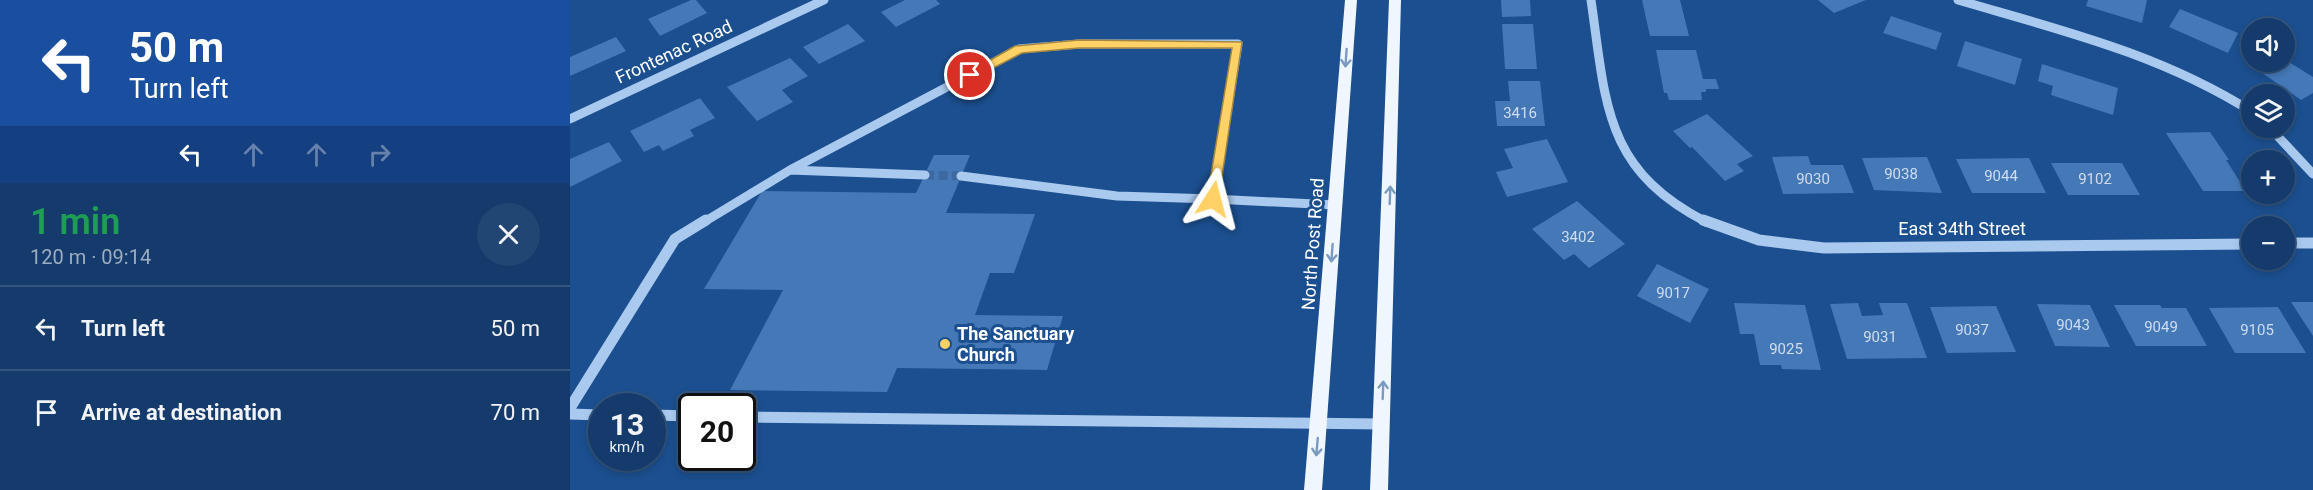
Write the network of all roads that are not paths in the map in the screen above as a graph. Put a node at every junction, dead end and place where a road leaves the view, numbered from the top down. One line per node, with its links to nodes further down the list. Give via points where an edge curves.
1 (824, 0): 7 (street, Frontenac Road)
2 (1350, 0): 14 (main road, North Post Road, one-way to 14)
3 (1395, 0): 23 (main road, one-way to 3)
4 (1591, 0): 17 (street, East 34th Street, via 1611,120 1617,138 1641,175 1681,207 1746,237 1804,247)
5 (1958, 0): 6 (street, via 2155,60)
6 (2241, 105)
7 (570, 119)
8 (2279, 138): 10 (street)
9 (790, 170): 11 (street); 13 (street, via 1019,49 1079,44 1238,44); 18 (street, via 675,239)
10 (2313, 174)
11 (925, 175)
12 (961, 176): 13 (street, via 1117,196)
13 (1213, 199): 14 (street)
14 (1335, 205): 22 (main road, North Post Road, one-way to 22)
15 (2295, 243): 16 (street)
16 (2313, 243)
17 (2241, 244)
18 (570, 408)
19 (570, 414): 20 (street)
20 (588, 415)
21 (756, 417): 22 (street)
22 (1318, 424): 23 (street); 24 (main road, North Post Road, one-way to 24)
23 (1382, 424): 25 (main road)
24 (1313, 490)
25 (1379, 490)

